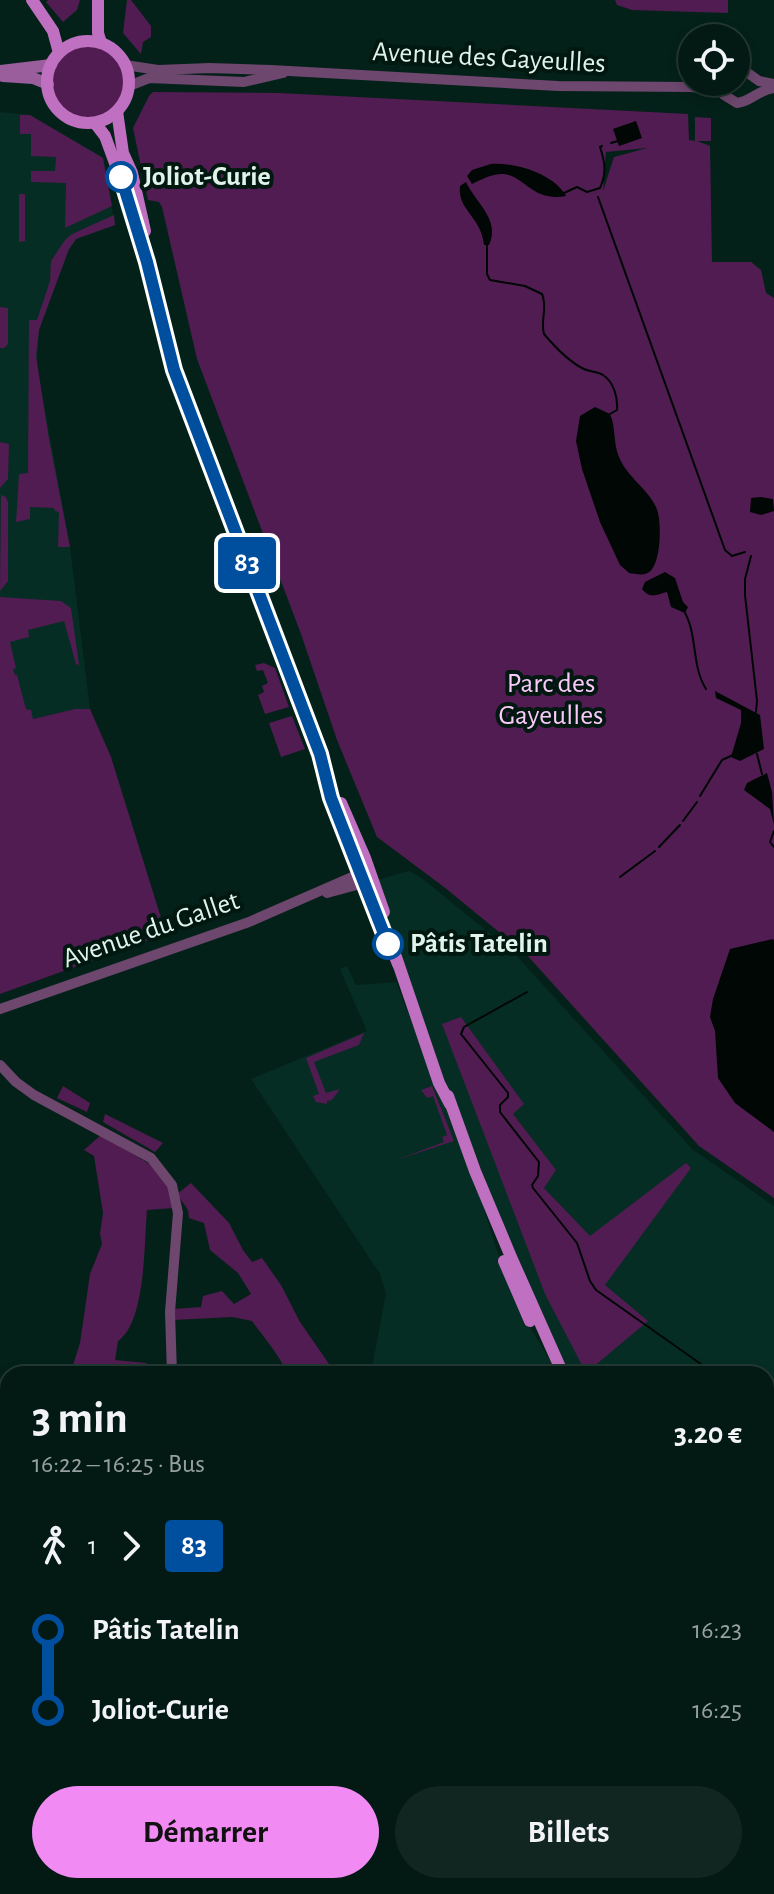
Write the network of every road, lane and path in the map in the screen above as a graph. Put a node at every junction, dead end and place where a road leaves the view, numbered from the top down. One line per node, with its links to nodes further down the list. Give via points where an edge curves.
1 (34, 3): 3 (main road); 5 (main road, via 53,31)
2 (97, 4): 3 (main road); 4 (main road)
3 (81, 42): 4 (main road); 5 (main road)
4 (101, 43): 7 (main road)
5 (59, 53): 6 (main road)
6 (51, 65): 9 (main road); 12 (main road)
7 (125, 65): 8 (street, Avenue des Gayeulles); 13 (main road)
8 (284, 72): 13 (street, Avenue des Gayeulles, via 244,82 149,78); 15 (street, Avenue des Gayeulles)
9 (0, 74): 12 (main road)
10 (750, 76): 11 (street, Avenue des Gayeulles)
11 (753, 79): 14 (street, Avenue des Gayeulles); 16 (street)
12 (48, 84): 19 (main road, via 60,111)
13 (129, 86): 18 (main road)
14 (774, 86): 16 (street, Avenue des Gayeulles)
15 (678, 87)
16 (752, 95): 17 (street, Avenue des Gayeulles, via 737,103)
17 (727, 96)
18 (117, 111): 19 (main road); 20 (main road, via 123,153 143,215)
19 (95, 123): 20 (main road, via 111,150)
20 (147, 262): 21 (main road, via 174,370)
21 (365, 877): 22 (street, Avenue du Gallet); 25 (main road, via 517,1293)
22 (0, 1009)
23 (0, 1065): 24 (street, via 34,1095 151,1158 172,1185 178,1213)
24 (172, 1366)
25 (558, 1366)

